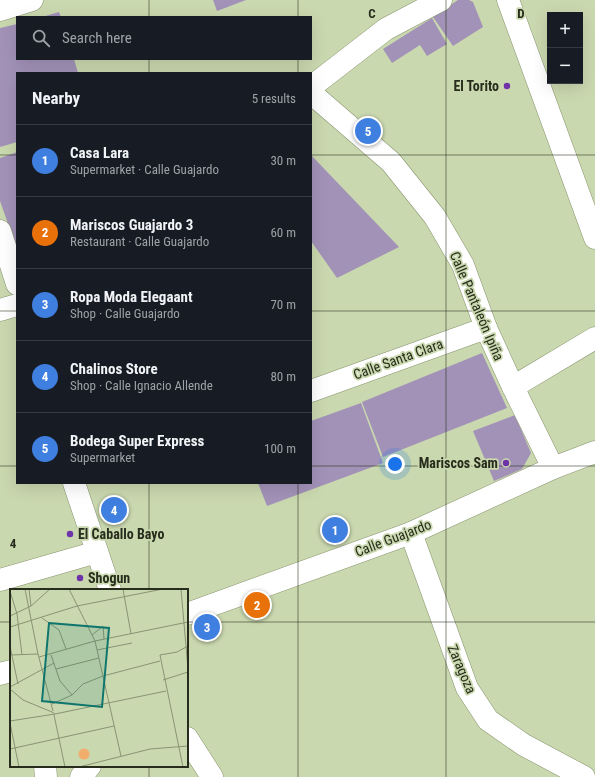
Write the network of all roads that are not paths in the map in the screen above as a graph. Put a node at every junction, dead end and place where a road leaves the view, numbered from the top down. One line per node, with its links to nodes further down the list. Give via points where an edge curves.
1 (32, 0): 4 (street)
2 (441, 0): 5 (street, via 386,29)
3 (508, 0): 8 (street)
4 (0, 10)
5 (312, 86)
6 (312, 94): 12 (street, Calle Pantaleón Ipiña, via 391,162 435,218 463,265)
7 (0, 231): 9 (street)
8 (595, 238)
9 (16, 281)
10 (16, 305): 11 (street)
11 (0, 310)
12 (486, 328): 14 (street, Calle Pantaleón Ipiña); 15 (street, Calle Santa Clara)
13 (595, 338): 14 (street)
14 (513, 387): 17 (street, Calle Pantaleón Ipiña)
15 (312, 391)
16 (595, 452): 17 (street, Calle Guajardo)
17 (553, 468): 19 (street, Calle Guajardo)
18 (74, 484): 20 (street)
19 (410, 533): 23 (street, Calle Guajardo); 32 (street, Zaragoza, via 467,688 488,720 524,745)
20 (97, 552): 21 (street); 22 (street)
21 (0, 580)
22 (110, 589)
23 (188, 614)
24 (10, 671): 25 (street)
25 (0, 674)
26 (188, 740): 31 (street)
27 (45, 767): 29 (street)
28 (89, 767): 30 (street)
29 (46, 777)
30 (81, 777)
31 (212, 777)
32 (584, 777)

